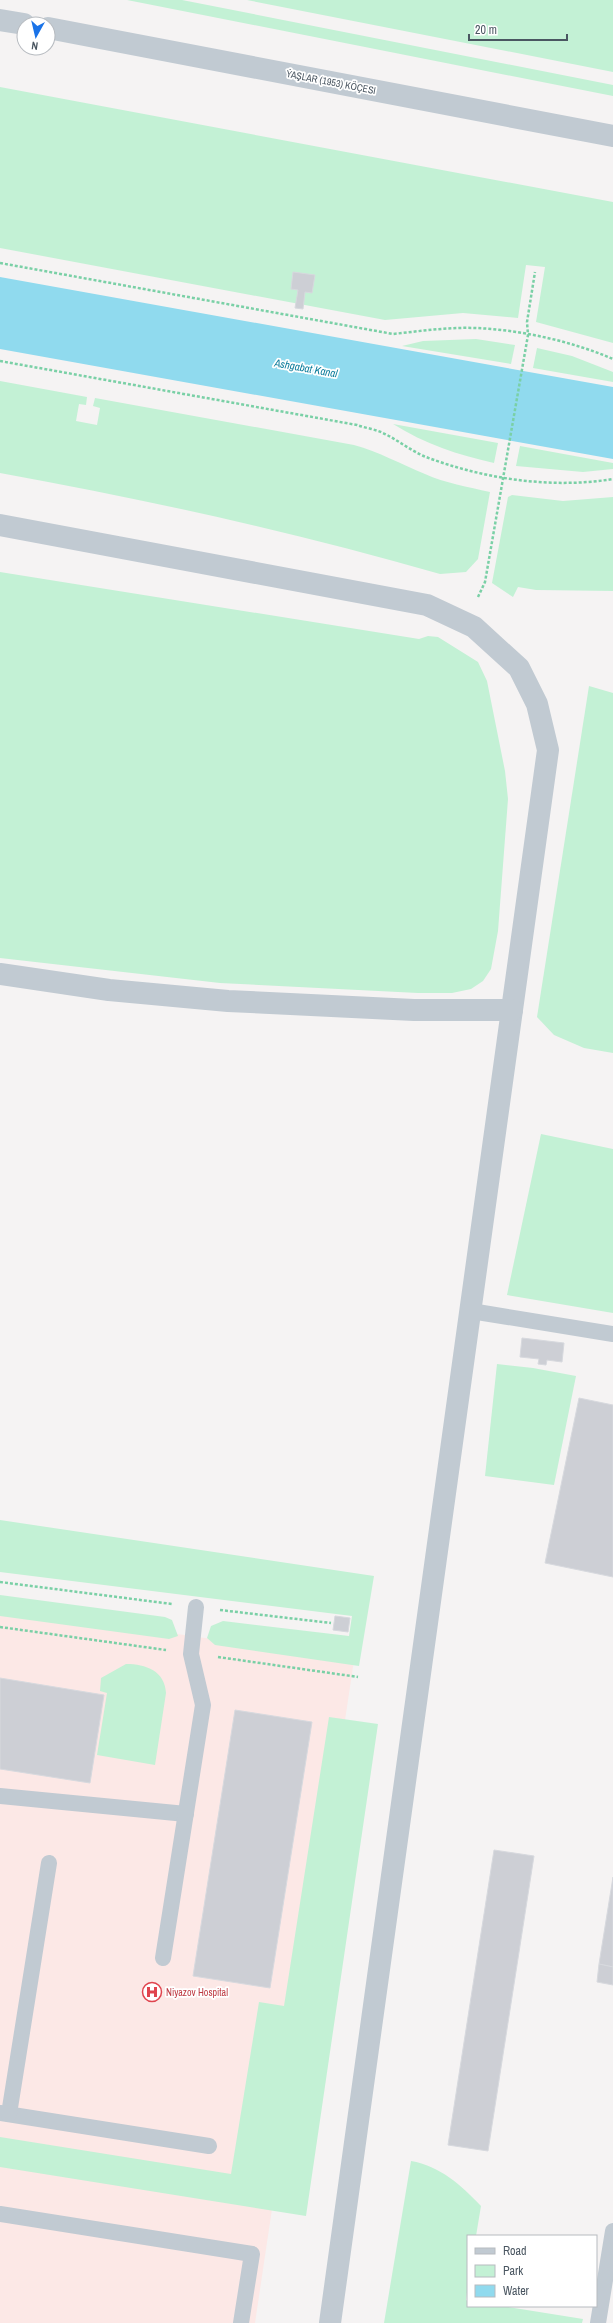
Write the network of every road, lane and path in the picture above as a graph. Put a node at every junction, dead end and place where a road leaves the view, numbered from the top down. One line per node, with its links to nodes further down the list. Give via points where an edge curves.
1 (0, 20): 2 (street)
2 (16, 23)
3 (56, 30): 4 (street, ÝAŞLAR (1953) KÖÇESI)
4 (613, 136)
5 (0, 263): 7 (path, via 393,334 476,328)
6 (535, 272): 7 (path, via 527,322)
7 (528, 335): 8 (path); 10 (path)
8 (613, 359)
9 (0, 361): 10 (path, via 357,425 382,432 424,456 451,466)
10 (503, 476): 11 (path, via 523,481 552,482); 13 (path, via 484,582)
11 (613, 479)
12 (0, 525): 13 (street, via 427,605)
13 (466, 623): 15 (street, via 474,627 519,668 537,704 548,750)
14 (0, 974): 15 (street, via 109,990 228,1001 414,1010)
15 (512, 1010): 16 (street)
16 (471, 1311): 17 (lane); 30 (street)
17 (613, 1334)
18 (0, 1582): 19 (path)
19 (196, 1607): 20 (path); 22 (lane, via 191,1654 204,1705)
20 (331, 1623)
21 (0, 1796): 22 (lane)
22 (186, 1814): 24 (lane)
23 (49, 1864): 25 (lane)
24 (163, 1958)
25 (4, 2114): 26 (lane)
26 (209, 2146)
27 (0, 2214): 29 (lane, via 252,2254)
28 (613, 2231): 31 (lane)
29 (241, 2323)
30 (330, 2323)
31 (598, 2323)

